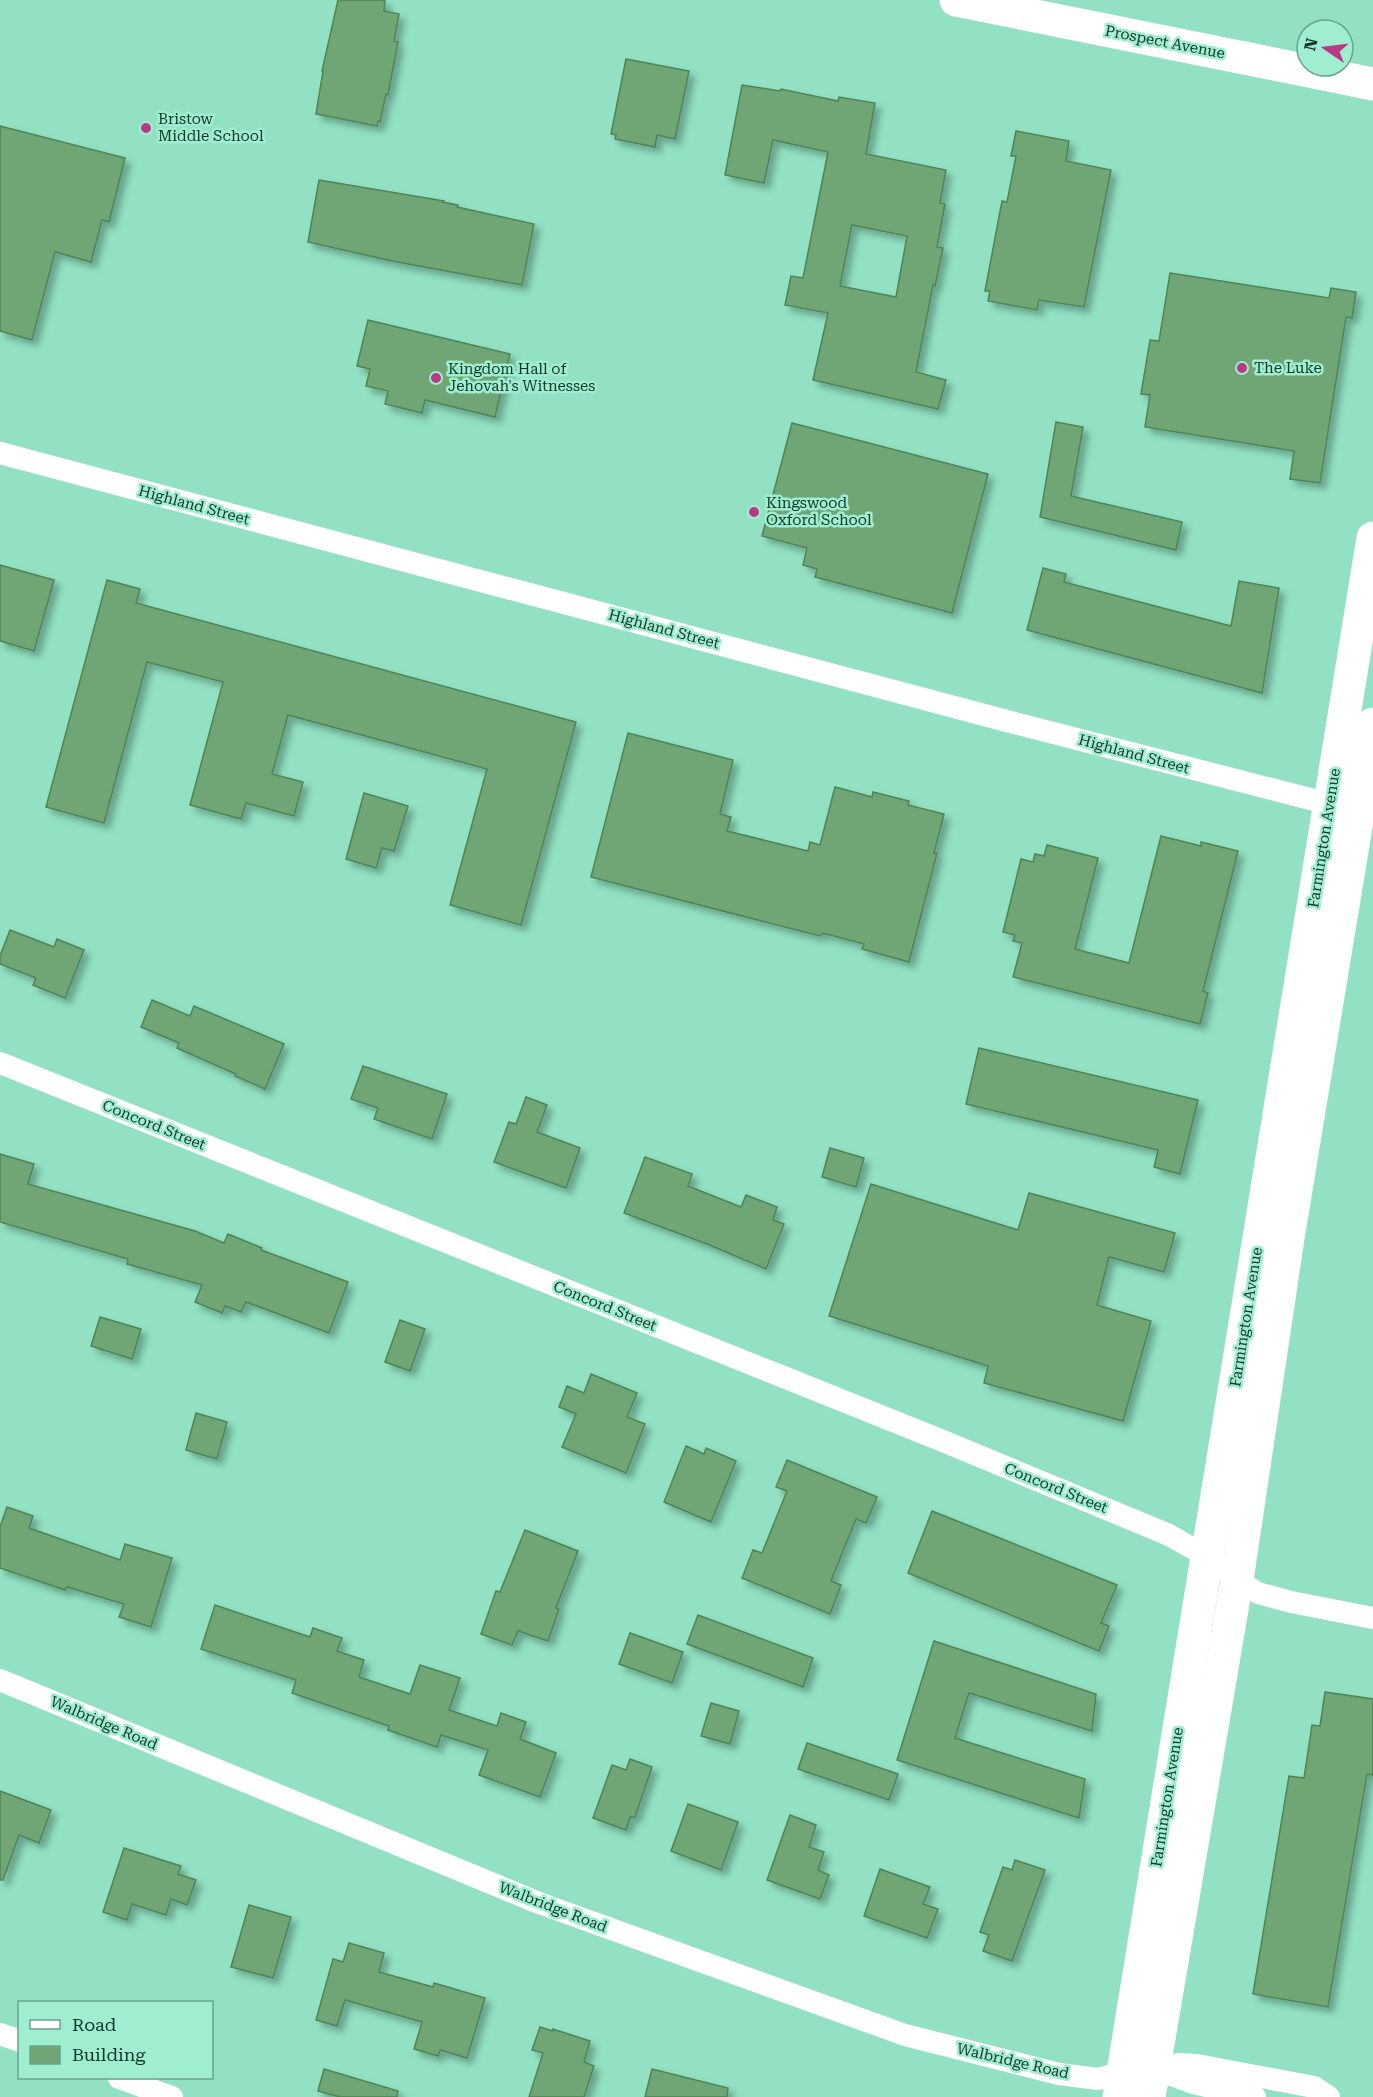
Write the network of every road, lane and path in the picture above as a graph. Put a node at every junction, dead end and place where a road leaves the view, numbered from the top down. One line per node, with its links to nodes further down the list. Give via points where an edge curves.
1 (956, 0): 2 (main road, Prospect Avenue)
2 (1373, 84)
3 (0, 453): 6 (street, Highland Street)
4 (1373, 538): 6 (main road, Farmington Avenue)
5 (1373, 724): 6 (main road, Farmington Avenue)
6 (1353, 810): 8 (main road, Farmington Avenue); 9 (main road, Farmington Avenue)
7 (0, 1063): 8 (street, Concord Street, via 943,1441 1169,1534)
8 (1206, 1556): 9 (street, Concord Street); 15 (main road, Farmington Avenue)
9 (1237, 1580): 10 (street, Concord Street, via 1258,1593); 15 (main road, Farmington Avenue)
10 (1373, 1618)
11 (0, 1680): 15 (street, Walbridge Road, via 539,1903 905,2035 1059,2074)
12 (0, 2034): 13 (street)
13 (18, 2040)
14 (122, 2079): 16 (street)
15 (1136, 2084): 17 (street, via 1193,2083); 18 (street, Walbridge Road, via 1180,2064 1197,2065 1314,2087)
16 (172, 2097)
17 (1255, 2097)
18 (1329, 2097)

